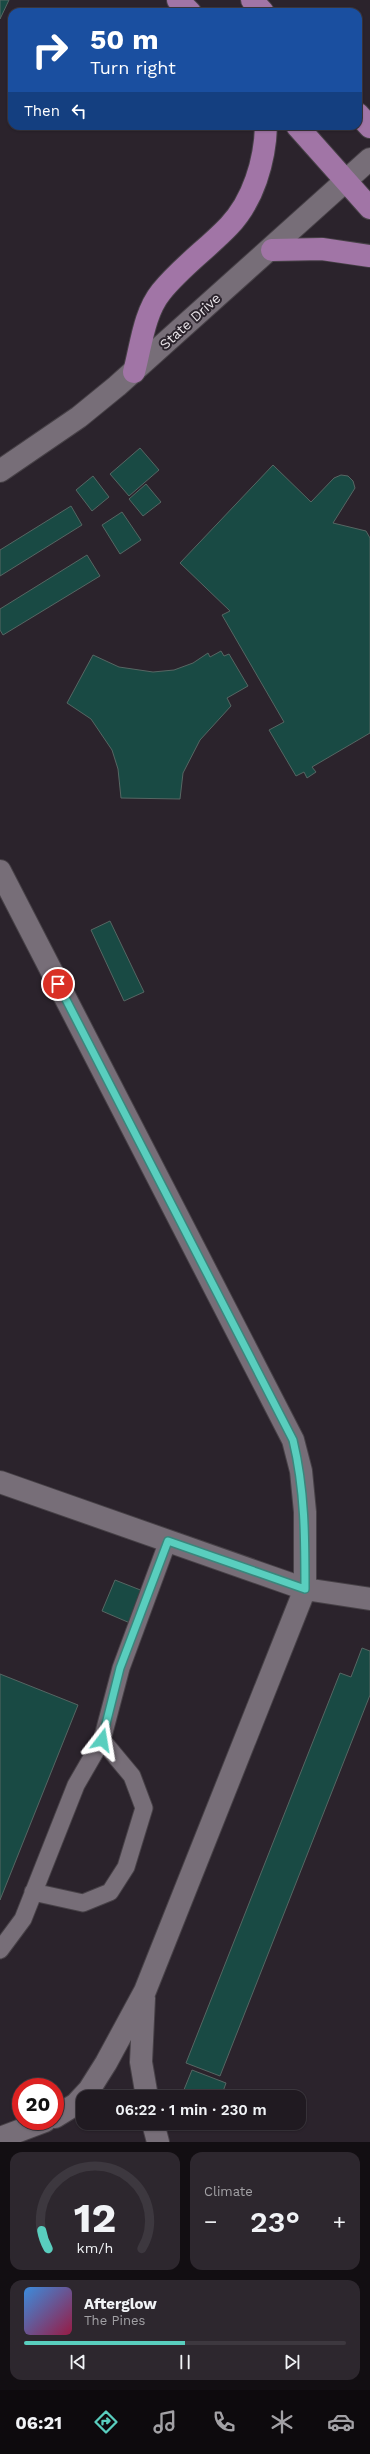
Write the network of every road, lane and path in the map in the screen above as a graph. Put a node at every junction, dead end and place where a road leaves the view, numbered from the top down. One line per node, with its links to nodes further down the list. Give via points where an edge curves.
1 (178, 0): 3 (main road)
2 (252, 0): 4 (main road)
3 (186, 8)
4 (259, 8)
5 (362, 118): 6 (main road)
6 (370, 127)
7 (265, 130): 14 (main road, via 258,176 248,198 230,225 160,292 150,311)
8 (301, 130): 10 (main road)
9 (370, 158): 10 (street, State Drive)
10 (347, 181): 11 (main road); 12 (street, State Drive)
11 (370, 208)
12 (272, 250): 13 (main road, via 322,249); 14 (street, State Drive)
13 (370, 256)
14 (134, 372): 15 (street, State Drive, via 79,417)
15 (0, 471)
16 (0, 871): 19 (street, via 293,1440 301,1471 305,1512)
17 (0, 1482): 18 (street)
18 (168, 1541): 19 (street); 21 (lane, via 120,1668)
19 (305, 1589): 20 (street); 24 (street)
20 (370, 1599)
21 (102, 1740): 22 (lane, via 76,1785); 22 (lane, via 132,1776 144,1808 126,1867 110,1892 83,1903)
22 (33, 1892): 23 (lane, via 23,1920)
23 (0, 1950)
24 (144, 1991): 25 (street, via 141,2062); 26 (street, via 106,2063 76,2104)
25 (146, 2090)
26 (64, 2111)
27 (21, 2130): 29 (street)
28 (155, 2130): 30 (street)
29 (0, 2138)
30 (158, 2142)

